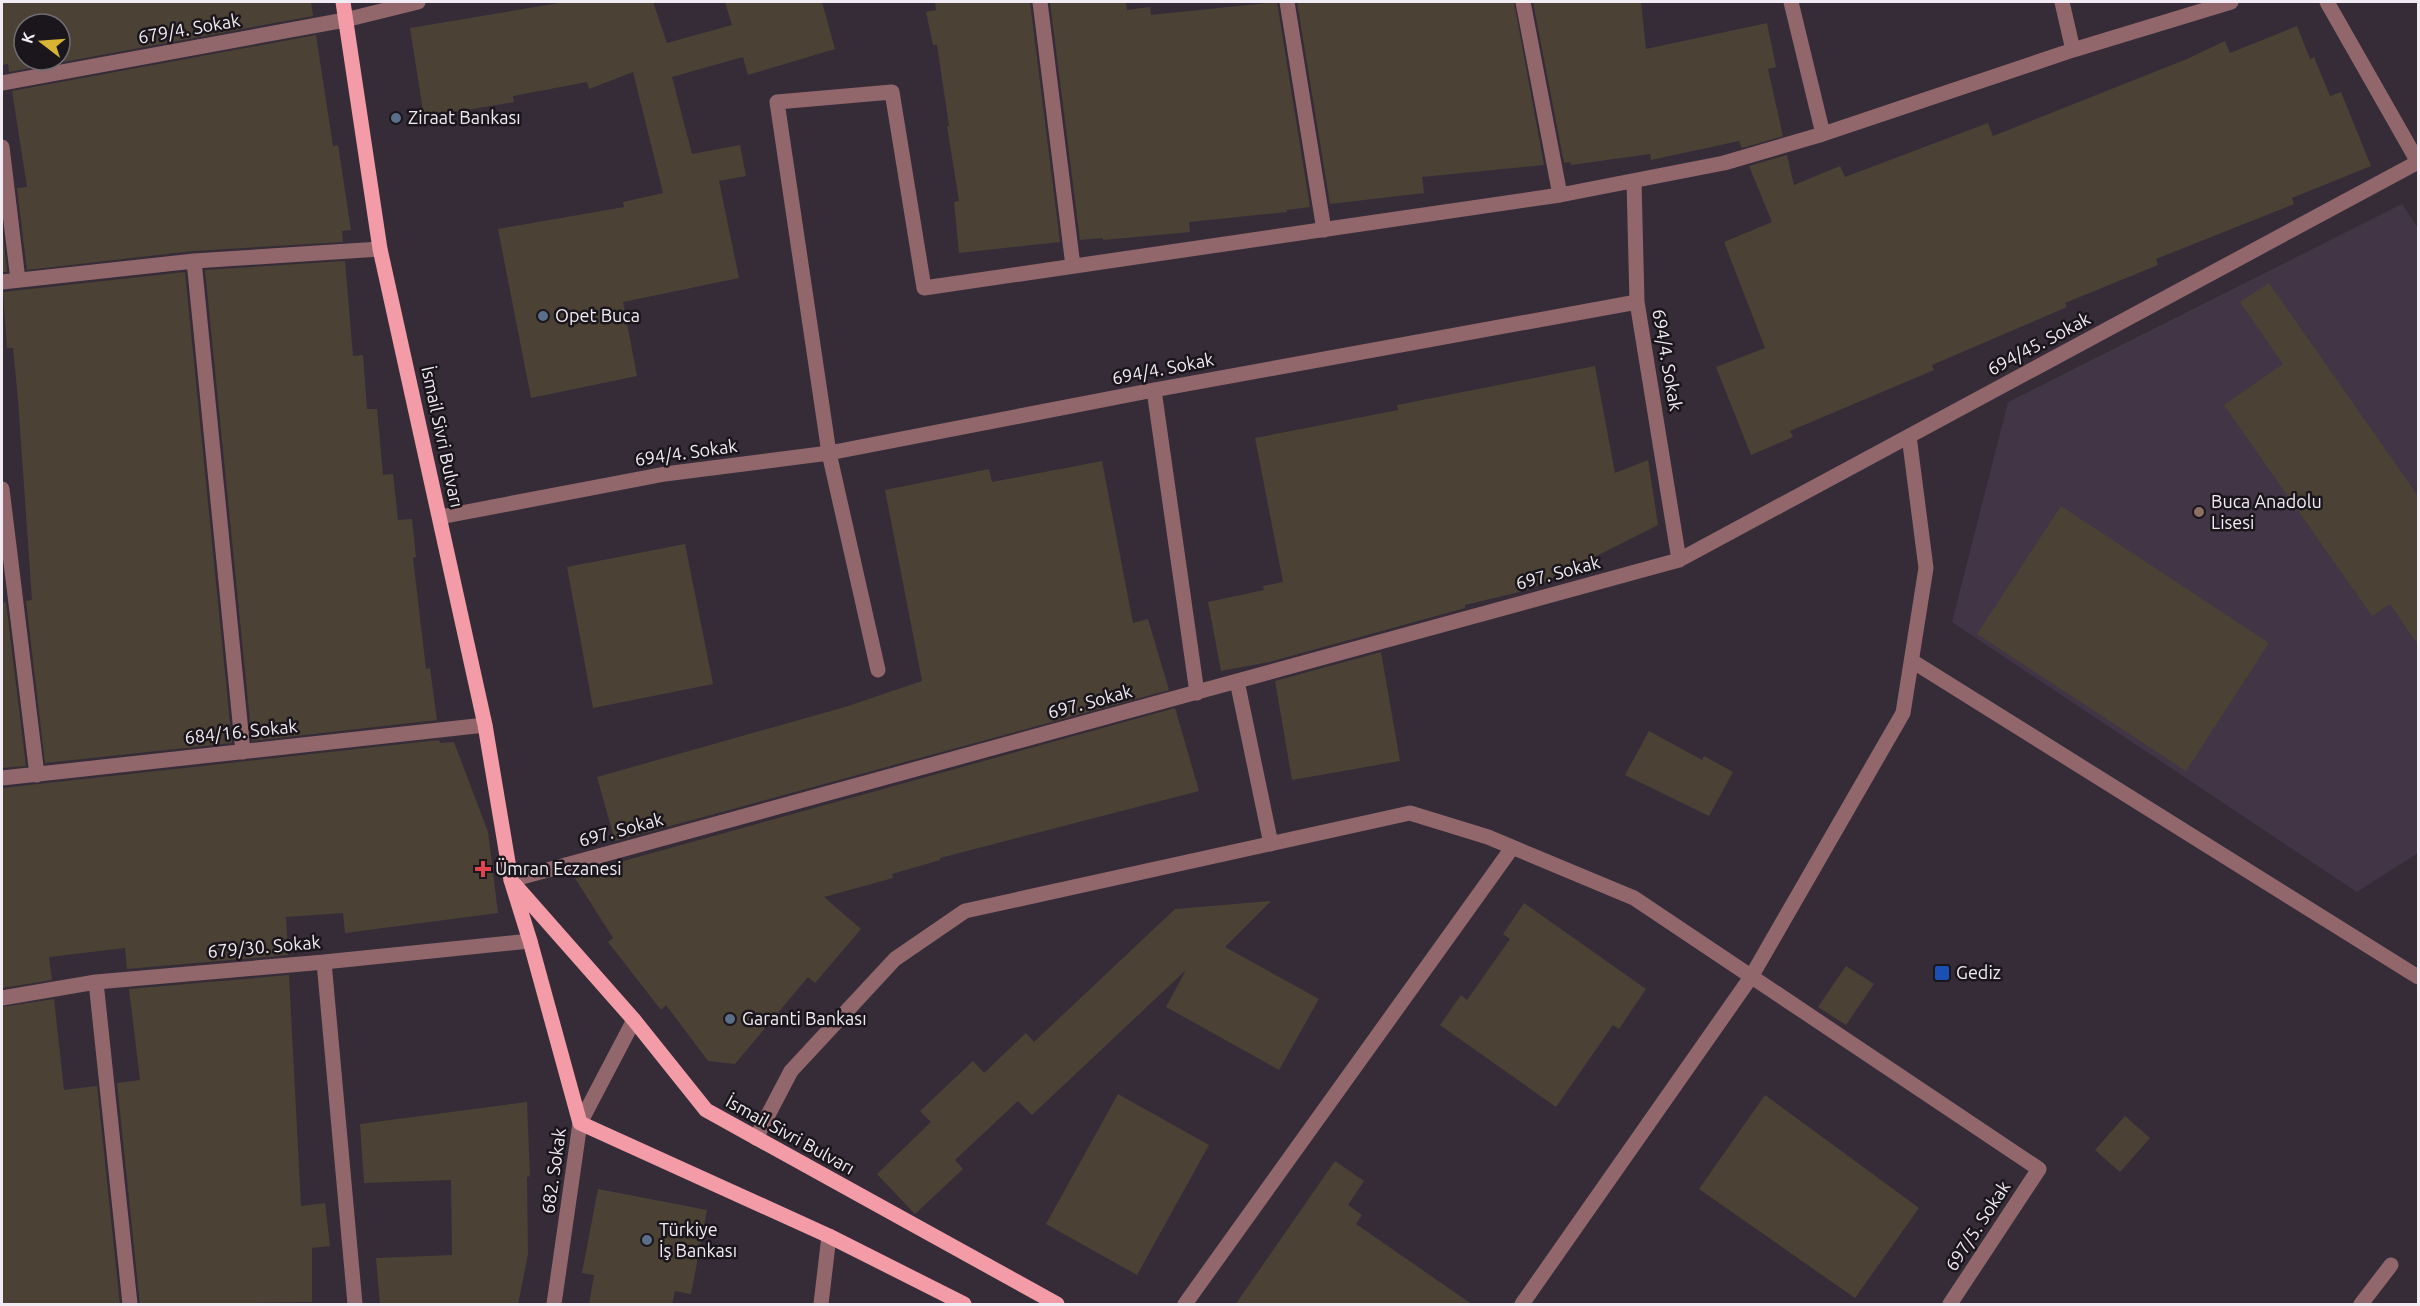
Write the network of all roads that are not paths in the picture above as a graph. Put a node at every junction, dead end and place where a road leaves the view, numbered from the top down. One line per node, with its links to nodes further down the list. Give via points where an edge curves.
1 (343, 2): 10 (main road, İsmail Sivri Bulvarı)
2 (418, 2): 10 (street, 679/4. Sokak)
3 (1040, 2): 21 (street)
4 (1287, 2): 18 (street)
5 (1523, 2): 17 (street)
6 (1791, 2): 13 (street)
7 (2062, 2): 11 (street)
8 (2231, 2): 11 (street)
9 (2327, 2): 15 (street)
10 (345, 20): 12 (street, 679/4. Sokak); 19 (main road, İsmail Sivri Bulvarı)
11 (2073, 50): 13 (street)
12 (2, 83)
13 (1823, 134): 16 (street, via 1724,163)
14 (2, 147): 22 (street)
15 (2418, 162): 26 (street, 694/45. Sokak)
16 (1634, 181): 17 (street); 24 (street)
17 (1560, 195): 18 (street)
18 (1324, 230): 21 (street)
19 (380, 249): 20 (street); 29 (main road, İsmail Sivri Bulvarı)
20 (194, 261): 22 (street); 36 (street)
21 (1073, 266): 27 (street, via 924,288 892,92 777,102)
22 (18, 280): 23 (street)
23 (2, 282)
24 (1637, 302): 25 (street, 694/4. Sokak); 30 (street, 694/4. Sokak)
25 (1154, 390): 27 (street, 694/4. Sokak); 34 (street)
26 (1909, 436): 30 (street, 694/45. Sokak); 31 (street, via 1926,568)
27 (830, 453): 29 (street, 694/4. Sokak, via 665,474); 32 (street)
28 (2, 489): 37 (street)
29 (440, 517): 35 (main road, İsmail Sivri Bulvarı)
30 (1679, 560): 33 (street, 697. Sokak)
31 (1912, 661): 44 (street, via 1903,713); 45 (street)
32 (878, 670)
33 (1237, 681): 34 (street, 697. Sokak); 39 (street)
34 (1197, 693): 41 (street, 697. Sokak)
35 (485, 725): 36 (street, 684/16. Sokak); 41 (main road, İsmail Sivri Bulvarı)
36 (243, 752): 37 (street, 684/16. Sokak)
37 (37, 775): 38 (street, 684/16. Sokak)
38 (2, 778)
39 (1271, 844): 40 (street, via 1410,813); 50 (street, via 965,911 895,959 791,1071)
40 (1512, 848): 44 (street, via 1634,898); 59 (street)
41 (511, 880): 42 (main road, İsmail Sivri Bulvarı); 48 (main road, İsmail Sivri Bulvarı)
42 (530, 940): 43 (street, 679/30. Sokak); 49 (main road, İsmail Sivri Bulvarı)
43 (324, 962): 46 (street, 679/30. Sokak); 54 (street)
44 (1751, 977): 60 (street); 61 (street, 697/5. Sokak, via 2039,1169)
45 (2418, 978)
46 (96, 982): 47 (street, 679/30. Sokak); 53 (street)
47 (2, 998)
48 (634, 1020): 49 (street, 682. Sokak); 50 (main road, İsmail Sivri Bulvarı, via 706,1110)
49 (580, 1123): 51 (main road); 55 (street, 682. Sokak)
50 (756, 1138): 58 (main road, İsmail Sivri Bulvarı)
51 (829, 1236): 56 (street); 57 (main road)
52 (2391, 1265): 62 (street)
53 (130, 1305)
54 (355, 1305)
55 (554, 1305)
56 (821, 1305)
57 (964, 1305)
58 (1057, 1305)
59 (1185, 1305)
60 (1522, 1305)
61 (1950, 1305)
62 (2361, 1305)

